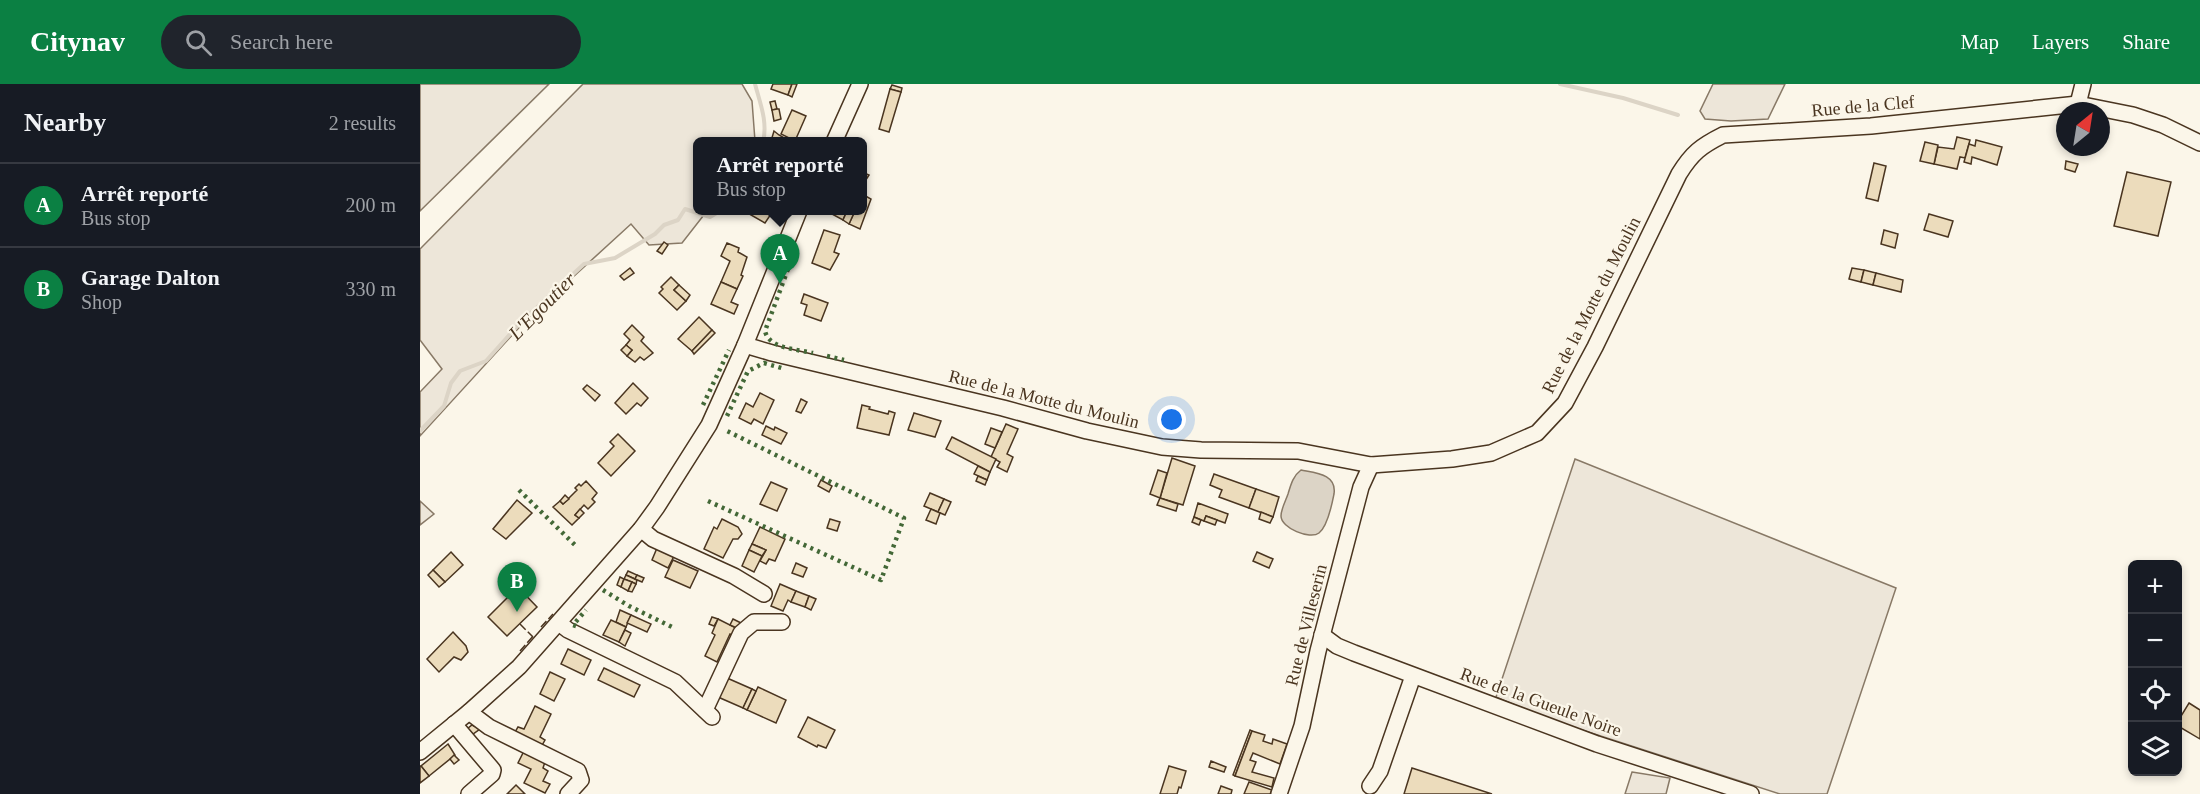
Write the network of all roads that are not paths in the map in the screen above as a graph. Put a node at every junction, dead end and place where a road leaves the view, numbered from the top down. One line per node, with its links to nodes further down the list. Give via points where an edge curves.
1 (860, 84): 6 (street)
2 (2083, 84): 3 (street)
3 (2078, 102)
4 (2056, 106): 8 (street, Rue de la Clef, via 1871,126 1723,135)
5 (2110, 110): 7 (street, Rue de la Clef, via 2163,125)
6 (836, 137)
7 (2200, 142)
8 (1704, 144): 11 (street, Rue de la Motte du Moulin, via 1679,174 1595,347 1565,403 1550,421 1529,437 1491,453)
9 (797, 215): 10 (street)
10 (745, 345): 11 (street, Rue de la Motte du Moulin, via 1162,447 1298,451); 12 (street, via 709,424)
11 (1371, 465): 16 (street, Rue de Villeserin, via 1361,487)
12 (641, 529): 13 (street, via 653,539); 15 (street)
13 (764, 594)
14 (782, 622): 15 (street, via 754,622 741,633 709,714 675,682)
15 (559, 623): 18 (street, via 519,667)
16 (1322, 635): 17 (street, Rue de la Gueule Noire, via 1345,650); 24 (street, Rue de Villeserin, via 1302,726)
17 (1413, 676): 21 (street, via 1380,771); 25 (street, Rue de la Gueule Noire, via 1597,744)
18 (469, 712): 19 (street); 23 (street, via 489,727 578,771 581,780)
19 (454, 724): 20 (street); 22 (street, via 493,770)
20 (420, 752)
21 (1370, 786)
22 (469, 794)
23 (568, 794)
24 (1279, 794)
25 (1751, 794)

